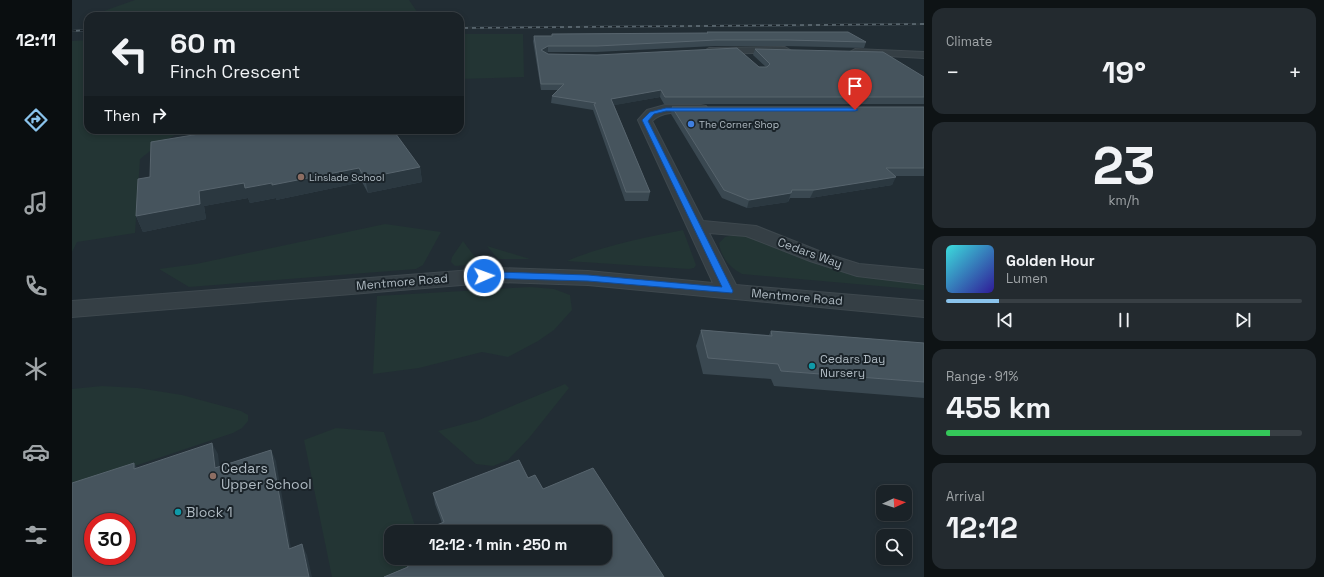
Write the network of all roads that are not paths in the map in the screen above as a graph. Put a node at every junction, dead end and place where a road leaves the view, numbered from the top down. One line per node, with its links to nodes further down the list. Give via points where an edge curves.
1 (739, 50): 2 (street); 3 (street); 7 (street)
2 (796, 50)
3 (701, 51)
4 (848, 52): 5 (street)
5 (909, 55): 6 (street); 8 (street)
6 (924, 55)
7 (750, 60)
8 (924, 64)
9 (713, 109): 10 (street, via 666,109 652,113 645,120)
10 (697, 226): 11 (street, Cedars Way, via 749,230 857,270); 12 (street)
11 (924, 277)
12 (728, 291): 13 (street, Mentmore Road, via 588,278 498,275); 14 (street, Mentmore Road)
13 (72, 309)
14 (924, 309)

